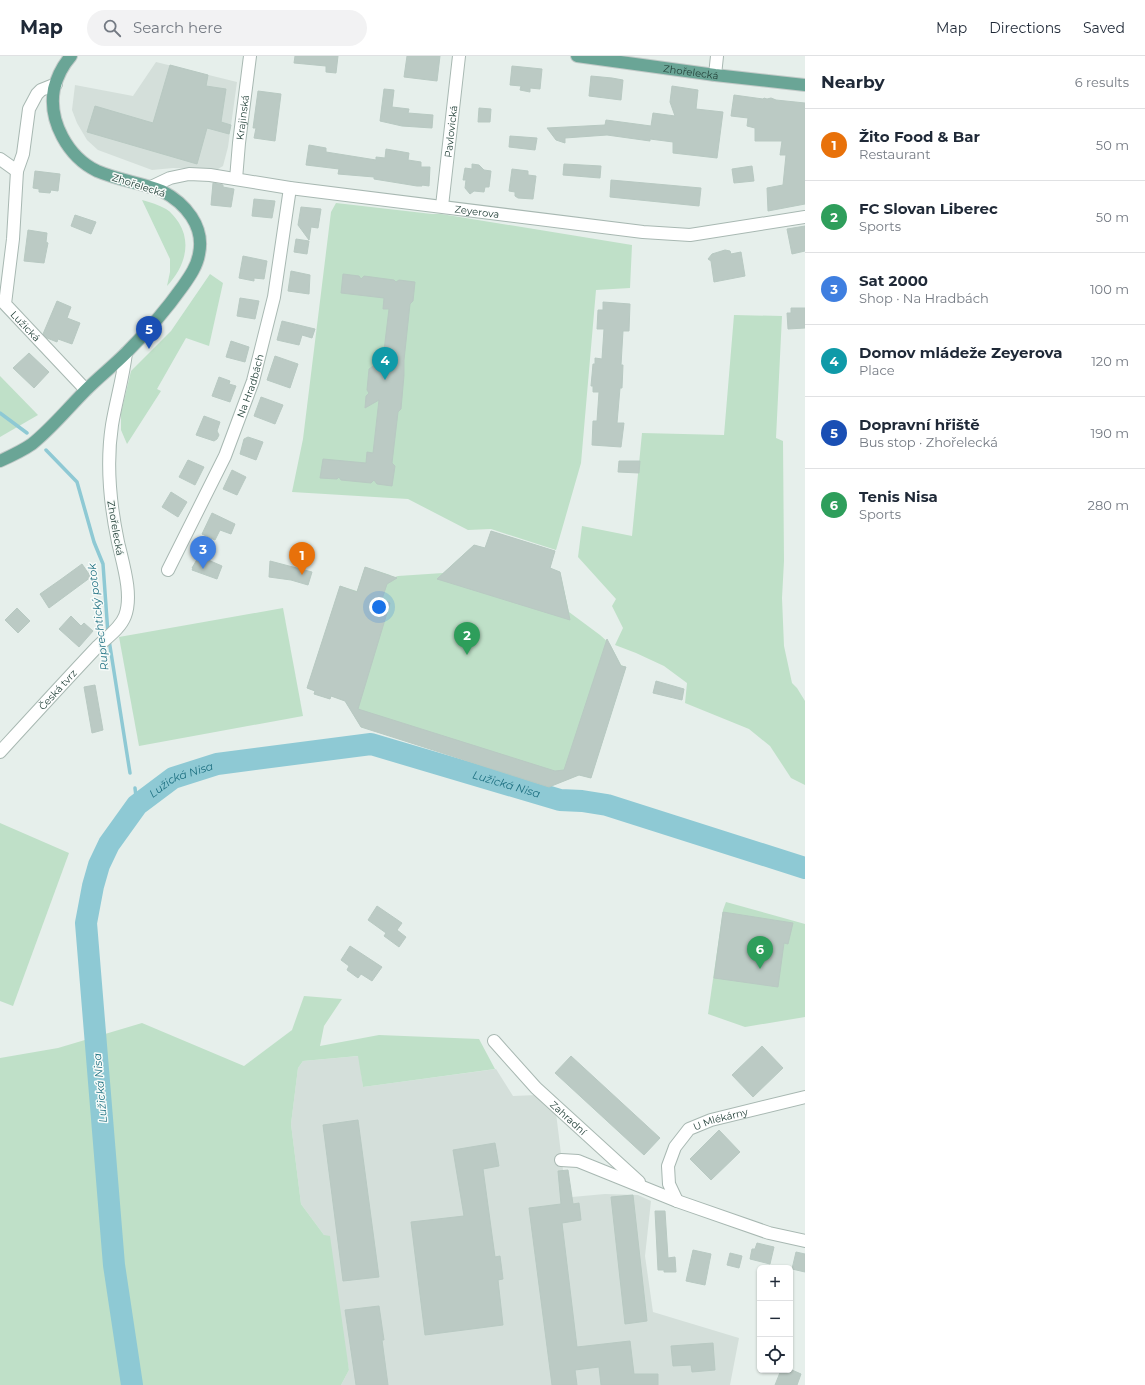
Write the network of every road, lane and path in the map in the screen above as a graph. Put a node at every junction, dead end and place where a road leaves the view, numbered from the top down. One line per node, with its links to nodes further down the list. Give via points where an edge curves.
1 (71, 56): 7 (main road, Zhořelecká, via 60,72)
2 (250, 56): 11 (street, Krajinská)
3 (458, 56): 14 (street, Pavlovická)
4 (577, 56): 6 (main road, Zhořelecká)
5 (717, 56): 6 (street)
6 (715, 75): 8 (main road, Zhořelecká)
7 (56, 84): 10 (street, Lužická, via 41,90 31,102 23,154); 12 (main road, Zhořelecká, via 53,99 55,118 74,154 97,170)
8 (805, 85)
9 (0, 159): 10 (street)
10 (17, 171): 17 (street, Lužická, via 13,239 5,304)
11 (236, 179): 12 (street, Zeyerova, via 189,174 170,178); 13 (street, Zeyerova)
12 (152, 187): 16 (main road, Zhořelecká, via 171,195 187,209 198,228 199,254 194,270 173,301)
13 (290, 188): 14 (street, Zeyerova); 19 (street, Na Hradbách, via 274,297 253,381 225,456)
14 (442, 206): 15 (street, Zeyerova, via 643,232 690,235)
15 (805, 216)
16 (126, 353): 17 (main road, Zhořelecká); 20 (street, Zhořelecká, via 112,426 109,464 112,513 128,599 125,618)
17 (86, 390): 18 (main road, Zhořelecká, via 47,431 18,453)
18 (0, 461)
19 (168, 570)
20 (116, 629): 21 (street, Česká tvrz)
21 (0, 752)
22 (494, 1041): 25 (street, Zahradní, via 536,1088)
23 (805, 1097): 26 (street, U Mlékárny, via 711,1120 689,1129 675,1147 668,1166 669,1184)
24 (561, 1160): 25 (street, Zahradní, via 578,1161)
25 (647, 1190): 26 (street, Zahradní)
26 (677, 1201): 27 (street, Zahradní, via 768,1233)
27 (805, 1241)

